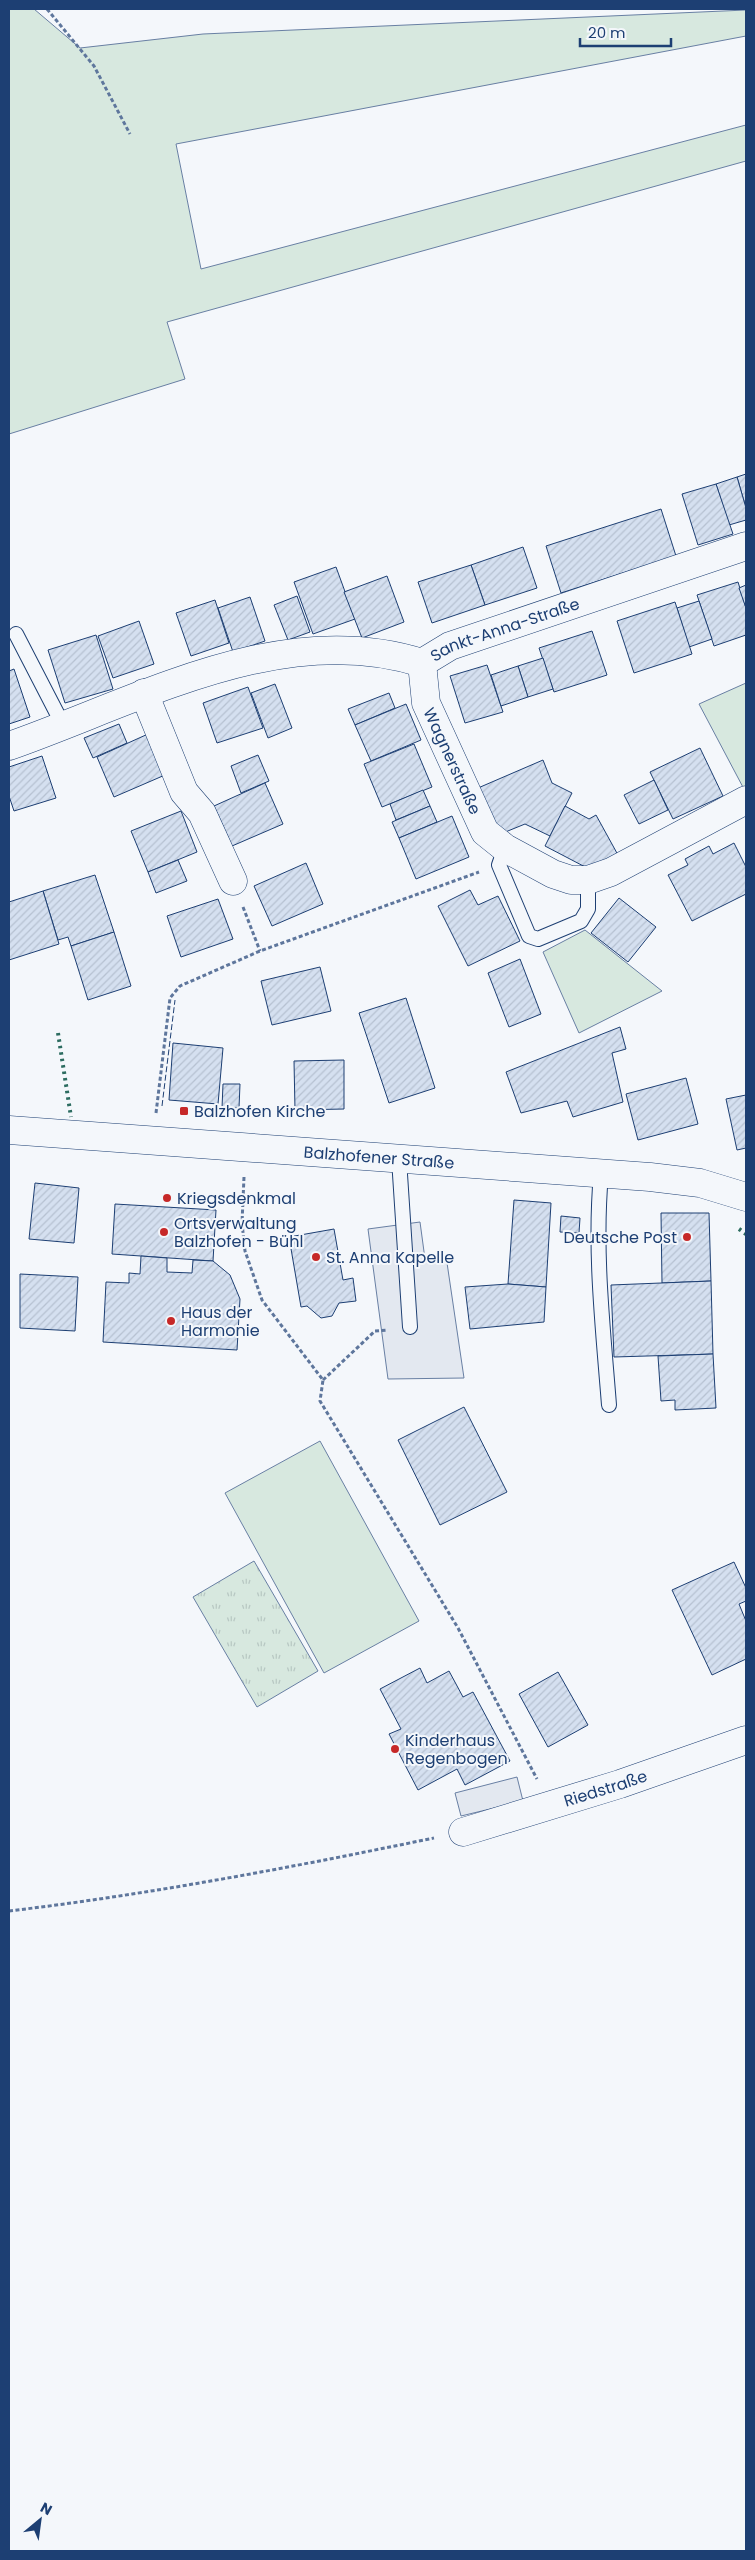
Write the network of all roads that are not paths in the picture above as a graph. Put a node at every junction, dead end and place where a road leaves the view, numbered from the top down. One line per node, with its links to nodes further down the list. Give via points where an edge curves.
1 (746, 546): 3 (street, Sankt-Anna-Straße, via 450,646)
2 (16, 634): 5 (lane)
3 (422, 663): 4 (street, Sankt-Anna-Straße, via 392,653 363,650 292,652 253,660); 8 (street, Wagnerstraße, via 426,703 485,832)
4 (144, 693): 5 (street, Sankt-Anna-Straße); 10 (street, via 184,792 202,813)
5 (63, 725): 6 (street, Sankt-Anna-Straße)
6 (9, 746)
7 (746, 800): 9 (street, Wagnerstraße, via 611,872)
8 (502, 857): 9 (street, Wagnerstraße, via 571,880); 9 (lane, Wagnerstraße, via 529,936 538,939 581,921 588,909)
9 (588, 880)
10 (233, 881)
11 (9, 1130): 12 (street, Balzhofener Straße)
12 (399, 1159): 13 (street, Balzhofener Straße); 15 (lane)
13 (602, 1174): 14 (street, Balzhofener Straße, via 700,1182); 16 (lane, via 597,1218 598,1271)
14 (745, 1194)
15 (410, 1327)
16 (609, 1405)
17 (746, 1740): 18 (street, Riedstraße, via 552,1806)
18 (463, 1832)

